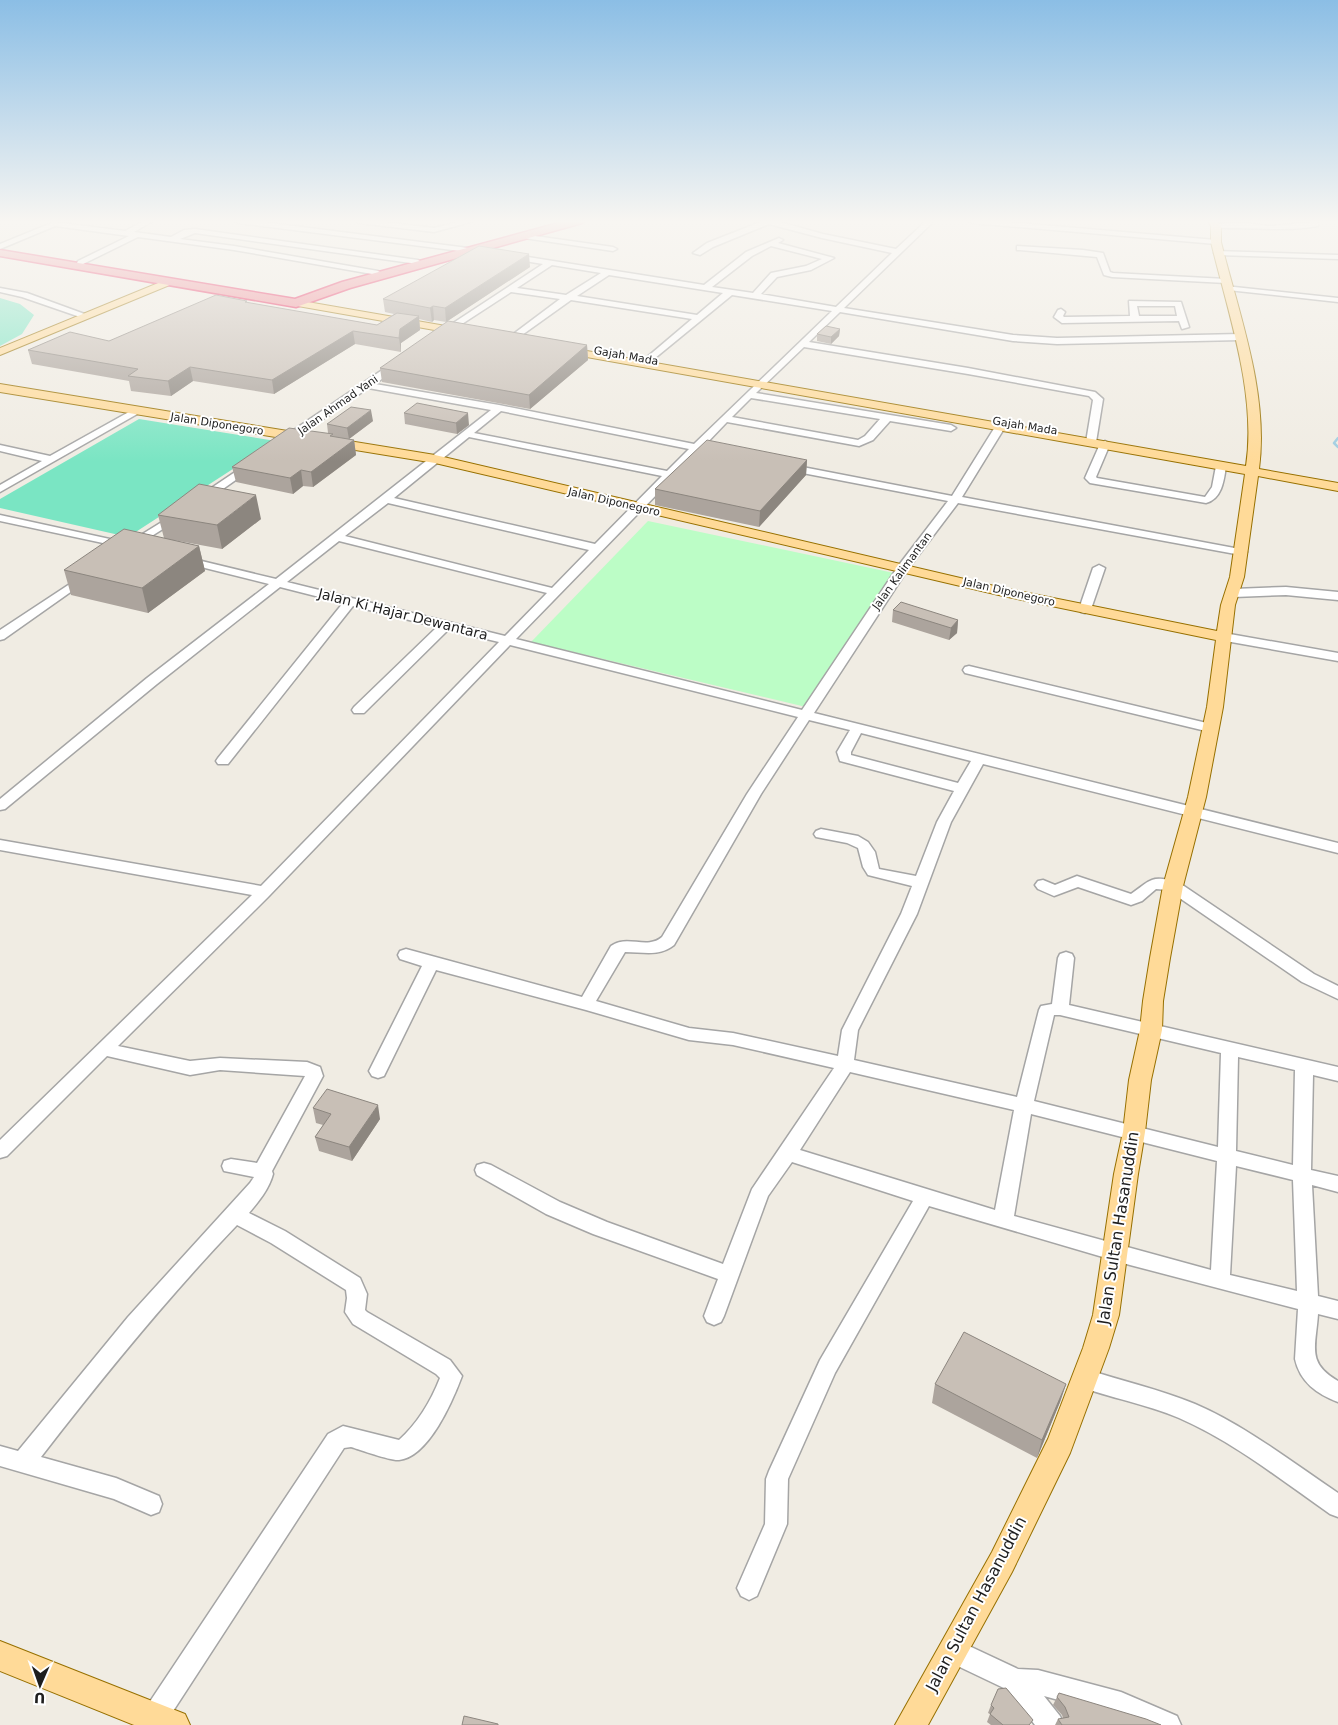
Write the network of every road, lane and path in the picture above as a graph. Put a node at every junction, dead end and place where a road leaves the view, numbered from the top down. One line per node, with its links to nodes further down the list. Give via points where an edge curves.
1 (43, 302): 13 (street)
2 (121, 302): 13 (main road)
3 (302, 302): 17 (main road)
4 (491, 302): 17 (street)
5 (563, 302): 19 (street)
6 (591, 302): 14 (street)
7 (719, 302): 14 (street)
8 (787, 302): 11 (street)
9 (847, 302): 11 (street)
10 (1232, 302): 20 (main road, Jalan Sultan Hasanuddin)
11 (838, 310): 21 (street, via 1029,340); 24 (street)
12 (1061, 312): 15 (street, via 1058,318 1062,320)
13 (86, 316): 27 (main road)
14 (699, 318): 29 (street)
15 (1135, 318): 16 (street); 16 (street, via 1133,303 1179,305)
16 (1183, 318): 21 (street)
17 (450, 328): 18 (main road); 22 (street)
18 (474, 332)
19 (508, 337): 23 (main road)
20 (1241, 337): 21 (street); 54 (main road, Jalan Sultan Hasanuddin, via 1254,403 1256,442)
21 (1189, 338)
22 (431, 340)
23 (531, 342)
24 (803, 344): 30 (street); 43 (street, via 1092,394 1098,399)
25 (554, 346): 26 (main road, Gajah Mada)
26 (577, 350): 29 (main road, Gajah Mada); 30 (main road, Gajah Mada)
27 (0, 352)
28 (407, 357): 31 (street, Jalan Ahmad Yani)
29 (649, 360): 30 (main road, Gajah Mada)
30 (762, 383): 33 (street); 35 (main road, Gajah Mada)
31 (367, 385): 34 (street); 42 (street, Jalan Ahmad Yani)
32 (0, 388): 36 (main road, Jalan Diponegoro)
33 (749, 395): 37 (street); 38 (street)
34 (499, 408): 41 (street); 46 (street)
35 (907, 408): 39 (main road, Gajah Mada); 43 (main road, Gajah Mada)
36 (136, 411): 42 (main road, Jalan Diponegoro); 50 (street)
37 (726, 419): 38 (street, via 859,443 870,438); 46 (street)
38 (886, 419): 40 (street)
39 (1000, 427): 43 (main road, Gajah Mada); 59 (street, Jalan Kalimantan)
40 (951, 428)
41 (466, 434): 51 (street); 55 (street)
42 (294, 435): 45 (street, Jalan Ahmad Yani); 51 (main road, Jalan Diponegoro)
43 (1092, 439): 44 (main road, Gajah Mada); 54 (main road, Gajah Mada)
44 (1105, 444): 53 (main road, Gajah Mada); 53 (street, via 1090,478 1094,481 1206,500 1217,487)
45 (278, 446)
46 (697, 447): 48 (street); 55 (street)
47 (0, 448): 50 (street)
48 (716, 452)
49 (262, 457): 63 (street)
50 (49, 459): 57 (street)
51 (435, 459): 58 (street); 60 (main road, Jalan Diponegoro)
52 (772, 464): 59 (street)
53 (1221, 466): 54 (main road, Gajah Mada)
54 (1251, 469): 56 (main road); 56 (main road); 66 (main road, Jalan Sultan Hasanuddin)
55 (671, 475): 60 (street)
56 (1336, 484)
57 (0, 489)
58 (386, 499): 62 (street); 64 (street)
59 (955, 500): 66 (street); 69 (street, Jalan Kalimantan)
60 (637, 507): 64 (street); 69 (main road, Jalan Diponegoro)
61 (0, 518): 63 (street)
62 (336, 537): 72 (street); 73 (street)
63 (129, 547): 65 (street); 67 (street)
64 (596, 548): 73 (street)
65 (148, 551)
66 (1241, 552): 74 (main road, Jalan Sultan Hasanuddin)
67 (115, 556)
68 (176, 558): 72 (street, Jalan Ki Hajar Dewantara)
69 (903, 567): 77 (main road, Jalan Diponegoro); 85 (street, Jalan Kalimantan)
70 (1099, 568): 77 (street)
71 (94, 571): 79 (street)
72 (279, 583): 76 (street, Jalan Ki Hajar Dewantara); 91 (street, via 152,681)
73 (555, 592): 81 (street)
74 (1234, 593): 75 (street, via 1286,591); 80 (main road, Jalan Sultan Hasanuddin, via 1228,605)
75 (1338, 596)
76 (351, 601): 78 (street, Jalan Ki Hajar Dewantara); 89 (street)
77 (1085, 609): 80 (main road, Jalan Diponegoro)
78 (446, 624): 81 (street, Jalan Ki Hajar Dewantara); 84 (street)
79 (0, 636)
80 (1224, 637): 82 (street); 86 (main road, Jalan Sultan Hasanuddin)
81 (509, 640): 85 (street, Jalan Ki Hajar Dewantara); 99 (street)
82 (1338, 657)
83 (969, 670): 86 (street)
84 (359, 710)
85 (805, 716): 87 (street, Jalan Ki Hajar Dewantara); 104 (street, Jalan Kalimantan, via 754,794 668,941 654,948 620,947)
86 (1210, 728): 92 (main road, Jalan Sultan Hasanuddin)
87 (857, 729): 88 (street, Jalan Ki Hajar Dewantara); 90 (street, via 844,752 845,758)
88 (979, 758): 90 (street); 92 (street, Jalan Ki Hajar Dewantara)
89 (223, 761)
90 (961, 788): 96 (street, via 937,836)
91 (0, 806)
92 (1192, 812): 95 (street, Jalan Ki Hajar Dewantara); 98 (main road, Jalan Sultan Hasanuddin)
93 (821, 834): 96 (street, via 860,843 866,849 873,872)
94 (0, 844): 99 (street)
95 (1338, 848)
96 (922, 882): 109 (street, via 850,1030)
97 (1043, 885): 98 (street, via 1054,892 1077,881 1131,900 1148,886)
98 (1173, 886): 103 (street, via 1308,978); 106 (main road, Jalan Sultan Hasanuddin)
99 (264, 892): 107 (street)
100 (406, 955): 102 (street)
101 (1066, 958): 105 (street)
102 (431, 963): 104 (street); 111 (street)
103 (1338, 993)
104 (586, 1004): 109 (street, via 689,1034 733,1039)
105 (1060, 1009): 106 (street); 113 (street, via 1045,1013)
106 (1151, 1030): 108 (street); 114 (main road, Jalan Sultan Hasanuddin, via 1140,1080)
107 (102, 1049): 115 (street); 120 (street, via 190,1068 220,1064 314,1072)
108 (1230, 1049): 110 (street); 117 (street)
109 (845, 1065): 113 (street); 116 (street)
110 (1304, 1066): 112 (street); 121 (street)
111 (378, 1071)
112 (1338, 1074)
113 (1024, 1105): 114 (street); 125 (street)
114 (1134, 1132): 117 (street); 126 (main road, Jalan Sultan Hasanuddin)
115 (0, 1151)
116 (788, 1153): 123 (street); 127 (street, via 759,1194)
117 (1227, 1157): 121 (street); 128 (street)
118 (232, 1166): 120 (street)
119 (484, 1170): 127 (street, via 561,1212)
120 (262, 1172): 124 (street, via 265,1176 262,1184)
121 (1302, 1174): 122 (street); 129 (street)
122 (1338, 1184)
123 (924, 1198): 125 (street); 138 (street, via 827,1367 777,1479 774,1532)
124 (234, 1214): 135 (street, via 110,1352); 142 (street, via 353,1284 357,1288 356,1312 360,1318 443,1367 451,1378 423,1429 407,1448 399,1450 343,1436 336,1441)
125 (1003, 1221): 126 (street)
126 (1115, 1253): 128 (street); 132 (main road, Jalan Sultan Hasanuddin, via 1106,1315)
127 (728, 1275): 131 (street)
128 (1220, 1280): 129 (street)
129 (1308, 1303): 130 (street); 133 (street, via 1306,1367 1315,1379)
130 (1338, 1310)
131 (714, 1316)
132 (1085, 1379): 137 (street, via 1200,1417); 139 (main road, Jalan Sultan Hasanuddin, via 1060,1444 1002,1562)
133 (1338, 1392)
134 (0, 1456): 135 (street)
135 (23, 1462): 136 (street)
136 (152, 1504)
137 (1338, 1506)
138 (749, 1588)
139 (952, 1650): 141 (street); 143 (main road, Jalan Sultan Hasanuddin)
140 (0, 1656): 142 (main road)
141 (1017, 1680): 144 (street); 145 (street, via 1038,1682 1121,1705)
142 (164, 1721)
143 (911, 1725)
144 (1051, 1725)
145 (1168, 1725)

